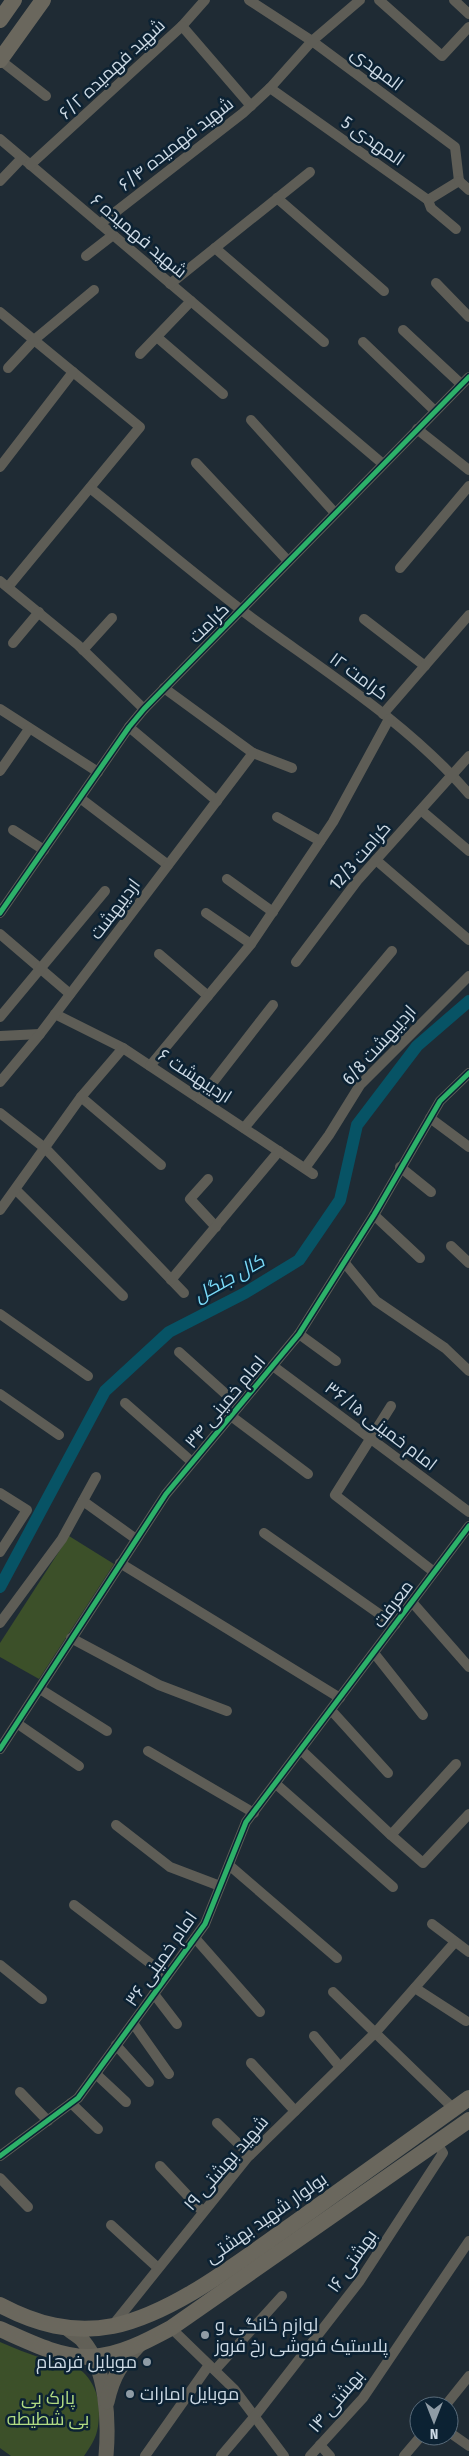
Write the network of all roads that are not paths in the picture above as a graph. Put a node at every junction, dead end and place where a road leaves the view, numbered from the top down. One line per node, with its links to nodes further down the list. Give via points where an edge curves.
1 (14, 0): 9 (main road)
2 (43, 0): 13 (main road)
3 (205, 0): 10 (street)
4 (249, 0): 12 (street, المهدی)
5 (360, 0): 12 (street, شهید فهمیده ۶/۴)
6 (379, 0): 11 (street, via 442,56)
7 (454, 0): 8 (street)
8 (469, 14)
9 (0, 20)
10 (182, 26): 16 (street, شهید فهمیده ۶/۲); 19 (street, شهید فهمیده ۶/۲)
11 (469, 27)
12 (312, 41): 14 (street, شهید فهمیده ۶/۴); 22 (street, المهدی, via 455,147)
13 (0, 60): 15 (street)
14 (270, 88): 16 (street, شهید فهمیده ۶/۴); 25 (street, المهدی 5)
15 (46, 96)
16 (251, 106): 26 (street, شهید فهمیده ۶/۴)
17 (0, 139): 18 (street, شهید فهمیده ۶)
18 (22, 158): 19 (street, شهید فهمیده ۶); 21 (street)
19 (30, 165): 26 (street, شهید فهمیده ۶)
20 (310, 172): 24 (street)
21 (0, 181)
22 (459, 181): 23 (street); 25 (street)
23 (469, 190)
24 (277, 198): 29 (street); 34 (street)
25 (428, 200): 27 (street, المهدی 5, via 431,208)
26 (100, 224): 28 (street, شهید فهمیده ۶)
27 (456, 229)
28 (113, 235): 30 (street); 32 (street, شهید فهمیده ۶)
29 (215, 248): 32 (street); 41 (street)
30 (86, 256)
31 (436, 283): 37 (street)
32 (170, 284): 35 (street, شهید فهمیده ۶)
33 (94, 290): 40 (street)
34 (384, 291)
35 (191, 301): 39 (street); 52 (street, شهید فهمیده ۶)
36 (0, 312): 40 (street)
37 (469, 317)
38 (403, 330): 46 (street)
39 (158, 338): 43 (street); 47 (street)
40 (34, 340): 44 (street); 45 (street)
41 (324, 342)
42 (363, 342): 48 (street)
43 (140, 354)
44 (8, 368)
45 (73, 372): 53 (street); 56 (street, via 140,427)
46 (465, 381): 48 (street, کرامت)
47 (223, 394)
48 (435, 411): 50 (street, کرامت)
49 (252, 420): 57 (street)
50 (417, 429): 52 (street, کرامت); 54 (street)
51 (196, 463): 58 (street)
52 (383, 464): 57 (street, کرامت)
53 (0, 467)
54 (469, 470)
55 (469, 486): 59 (street)
56 (90, 488): 60 (street); 61 (street, کرامت ۱۲)
57 (335, 513): 58 (street, کرامت)
58 (288, 561): 61 (street, کرامت)
59 (400, 568)
60 (4, 584): 62 (street)
61 (242, 610): 69 (street, کرامت); 72 (street, کرامت ۱۲)
62 (38, 612): 66 (street); 67 (street)
63 (469, 615): 68 (street)
64 (112, 618): 67 (street)
65 (364, 619): 68 (street)
66 (13, 643)
67 (81, 648): 71 (street)
68 (425, 666): 72 (street)
69 (164, 688): 71 (street, کرامت); 75 (street)
70 (0, 709): 74 (street)
71 (144, 709): 73 (street, کرامت)
72 (386, 717): 80 (street, کرامت ۱۲); 87 (street, via 333,822)
73 (129, 727): 79 (street, کرامت); 83 (street)
74 (30, 729): 78 (street); 79 (street)
75 (253, 754): 77 (street); 83 (street, اردیبهشت)
76 (469, 756): 80 (street, کرامت 12/3)
77 (292, 768)
78 (0, 771)
79 (98, 772): 82 (street, کرامت)
80 (453, 775): 81 (street, کرامت ۱۲); 84 (street, کرامت 12/3)
81 (469, 794)
82 (80, 798): 88 (street, کرامت); 91 (street)
83 (217, 801): 91 (street, اردیبهشت)
84 (422, 810): 89 (street); 90 (street, کرامت 12/3)
85 (277, 817): 87 (street)
86 (13, 830): 88 (street)
87 (320, 841): 94 (street)
88 (44, 850): 95 (street, کرامت)
89 (469, 851)
90 (376, 860): 98 (street); 102 (street, کرامت 12/3)
91 (168, 865): 105 (street, اردیبهشت)
92 (227, 880): 94 (street)
93 (105, 892): 103 (street)
94 (273, 912): 99 (street)
95 (0, 913)
96 (206, 913): 99 (street)
97 (0, 934): 103 (street)
98 (469, 940)
99 (252, 944): 106 (street)
100 (392, 952): 120 (street)
101 (159, 954): 106 (street)
102 (296, 962)
103 (41, 969): 105 (street); 109 (street)
104 (469, 976): 126 (street, اردیبهشت 6/8, via 360,1085)
105 (70, 994): 108 (street, اردیبهشت)
106 (208, 996): 113 (street)
107 (273, 1005): 117 (street)
108 (55, 1014): 110 (street, اردیبهشت); 112 (street, اردیبهشت ۶)
109 (0, 1017)
110 (40, 1034): 111 (street); 115 (street, اردیبهشت)
111 (0, 1036)
112 (122, 1048): 113 (street, اردیبهشت ۶); 116 (street)
113 (150, 1066): 117 (street, اردیبهشت ۶)
114 (469, 1072): 119 (street, امام خمینی ۳۴, via 440,1101)
115 (0, 1082)
116 (81, 1097): 122 (street); 124 (street)
117 (200, 1099): 120 (street, اردیبهشت ۶)
118 (0, 1113): 122 (street)
119 (430, 1118): 121 (street); 125 (street, امام خمینی ۳۴)
120 (244, 1128): 123 (street, اردیبهشت ۶)
121 (469, 1147)
122 (46, 1149): 128 (street); 137 (street)
123 (279, 1151): 126 (street, اردیبهشت ۶); 132 (street)
124 (161, 1165)
125 (400, 1167): 129 (street); 131 (street, امام خمینی ۳۴)
126 (309, 1171)
127 (208, 1179): 132 (street, via 190,1199)
128 (16, 1190): 130 (street); 139 (street)
129 (431, 1192)
130 (0, 1210)
131 (374, 1215): 134 (street); 135 (street, امام خمینی ۳۴)
132 (216, 1227): 137 (street)
133 (451, 1246): 136 (street)
134 (420, 1258)
135 (344, 1262): 141 (street, امام خمینی ۳۴); 145 (street, via 376,1301 445,1348)
136 (469, 1263)
137 (171, 1280): 138 (street)
138 (184, 1293)
139 (123, 1296)
140 (0, 1314): 146 (street)
141 (299, 1334): 143 (street); 144 (street, امام خمینی ۳۴)
142 (179, 1352): 149 (street)
143 (336, 1360)
144 (273, 1366): 149 (street, امام خمینی ۳۴); 153 (street, امام خمینی ۳۶/۱۵)
145 (469, 1371)
146 (88, 1376)
147 (0, 1394): 152 (street)
148 (125, 1403): 154 (street)
149 (239, 1406): 151 (street, امام خمینی ۳۴)
150 (390, 1406): 153 (street)
151 (231, 1416): 154 (street, امام خمینی ۳۴); 155 (street)
152 (58, 1435)
153 (370, 1438): 159 (street, امام خمینی ۳۶/۱۵); 165 (street, via 335,1495)
154 (192, 1462): 162 (street, امام خمینی ۳۴)
155 (308, 1474)
156 (96, 1477): 158 (street)
157 (0, 1493): 163 (street, via 27,1510)
158 (83, 1501): 162 (street); 167 (street, via 62,1539)
159 (469, 1512)
160 (468, 1530): 165 (street, معرفت)
161 (264, 1533): 168 (street)
162 (136, 1539): 164 (street, امام خمینی ۳۴)
163 (0, 1552)
164 (120, 1563): 169 (street, امام خمینی ۳۴); 173 (street)
165 (434, 1572): 166 (street, معرفت)
166 (412, 1602): 168 (street, معرفت); 171 (street)
167 (0, 1623)
168 (395, 1625): 170 (street, معرفت)
169 (71, 1638): 172 (street, امام خمینی ۳۴); 175 (street, via 159,1685)
170 (374, 1653): 173 (street, معرفت); 176 (street)
171 (469, 1667)
172 (40, 1688): 177 (street, امام خمینی ۳۴); 178 (street)
173 (340, 1698): 174 (street, امام خمینی ۳۶)
174 (331, 1710): 180 (street, امام خمینی ۳۶); 184 (street)
175 (227, 1711)
176 (423, 1715)
177 (18, 1724): 179 (street, امام خمینی ۳۴); 183 (street)
178 (107, 1731)
179 (0, 1749)
180 (301, 1750): 185 (street, امام خمینی ۳۶); 189 (street)
181 (148, 1751): 186 (street)
182 (456, 1764): 189 (street)
183 (79, 1766)
184 (388, 1773)
185 (276, 1784): 186 (street, امام خمینی ۳۶); 192 (street)
186 (254, 1813): 190 (street, امام خمینی ۳۶, via 246,1822)
187 (469, 1814): 189 (street, via 423,1863)
188 (116, 1825): 191 (street, via 170,1867)
189 (391, 1835)
190 (229, 1865): 191 (street, امام خمینی ۳۶); 198 (street)
191 (220, 1886): 195 (street, امام خمینی ۳۶, via 205,1924)
192 (393, 1887)
193 (74, 1905): 200 (street)
194 (432, 1924): 196 (street)
195 (195, 1938): 200 (street, امام خمینی ۳۶); 205 (street)
196 (455, 1942): 197 (street); 201 (street, شهید بهشتی ۱۹)
197 (469, 1952)
198 (337, 1958)
199 (0, 1965): 204 (street)
200 (167, 1976): 203 (street, امام خمینی ۳۶)
201 (415, 1988): 206 (street); 209 (street, شهید بهشتی ۱۹)
202 (333, 1992): 209 (street)
203 (154, 1994): 207 (street, امام خمینی ۳۶); 208 (street)
204 (42, 1999)
205 (260, 2012)
206 (466, 2021)
207 (132, 2023): 211 (street, امام خمینی ۳۶); 215 (street)
208 (177, 2024)
209 (375, 2033): 213 (street, شهید بهشتی ۱۹); 221 (street)
210 (314, 2036): 213 (street)
211 (116, 2045): 214 (street, امام خمینی ۳۶); 216 (street)
212 (251, 2062): 222 (street)
213 (340, 2067): 222 (street, شهید بهشتی ۱۹)
214 (96, 2074): 219 (street); 220 (street, امام خمینی ۳۶)
215 (169, 2074)
216 (149, 2082)
217 (20, 2092): 223 (street)
218 (469, 2098): 221 (main road, بولوار شهید بهشتی)
219 (126, 2102)
220 (71, 2103): 223 (street, امام خمینی ۳۶); 226 (street)
221 (454, 2109): 227 (main road, بولوار شهید بهشتی)
222 (295, 2111): 229 (street, شهید بهشتی ۱۹)
223 (48, 2121): 230 (street, امام خمینی ۳۶)
224 (216, 2123): 229 (street)
225 (468, 2123): 228 (main road, بولوار شهید بهشتی)
226 (98, 2129)
227 (407, 2142): 231 (main road); 241 (main road, بولوار شهید بهشتی, via 215,2278 159,2310)
228 (437, 2143): 231 (main road, بولوار شهید بهشتی); 251 (street, بهشتی ۱۶, via 443,2153 359,2282)
229 (250, 2155): 235 (street, شهید بهشتی ۱۹)
230 (0, 2156)
231 (418, 2156): 242 (main road, بولوار شهید بهشتی)
232 (160, 2166): 235 (street)
233 (0, 2178): 234 (street)
234 (28, 2207)
235 (203, 2212): 238 (street, شهید بهشتی ۱۹)
236 (111, 2225): 238 (street)
237 (469, 2241): 252 (street, بهشتی ۱۴, via 363,2398)
238 (158, 2268): 241 (street, شهید بهشتی ۱۹)
239 (282, 2296): 247 (street)
240 (0, 2305): 244 (main road, بولوار شهید بهشتی, via 43,2324)
241 (113, 2326): 244 (main road, بولوار شهید بهشتی)
242 (171, 2328): 245 (main road, بولوار شهید بهشتی); 247 (street)
243 (0, 2329): 246 (main road, via 41,2346)
244 (68, 2329): 246 (street, via 83,2341)
245 (140, 2344): 246 (main road, بولوار شهید بهشتی); 250 (street, via 123,2361 112,2380)
246 (92, 2357): 250 (street)
247 (212, 2367): 251 (street); 255 (street)
248 (469, 2376): 249 (street)
249 (453, 2396)
250 (106, 2406): 254 (street)
251 (255, 2416): 256 (street); 257 (street)
252 (320, 2445): 258 (street, بهشتی ۱۴); 259 (street)
253 (412, 2446): 260 (street)
254 (104, 2452)
255 (145, 2456)
256 (221, 2456)
257 (284, 2456)
258 (310, 2456)
259 (330, 2456)
260 (404, 2456)

